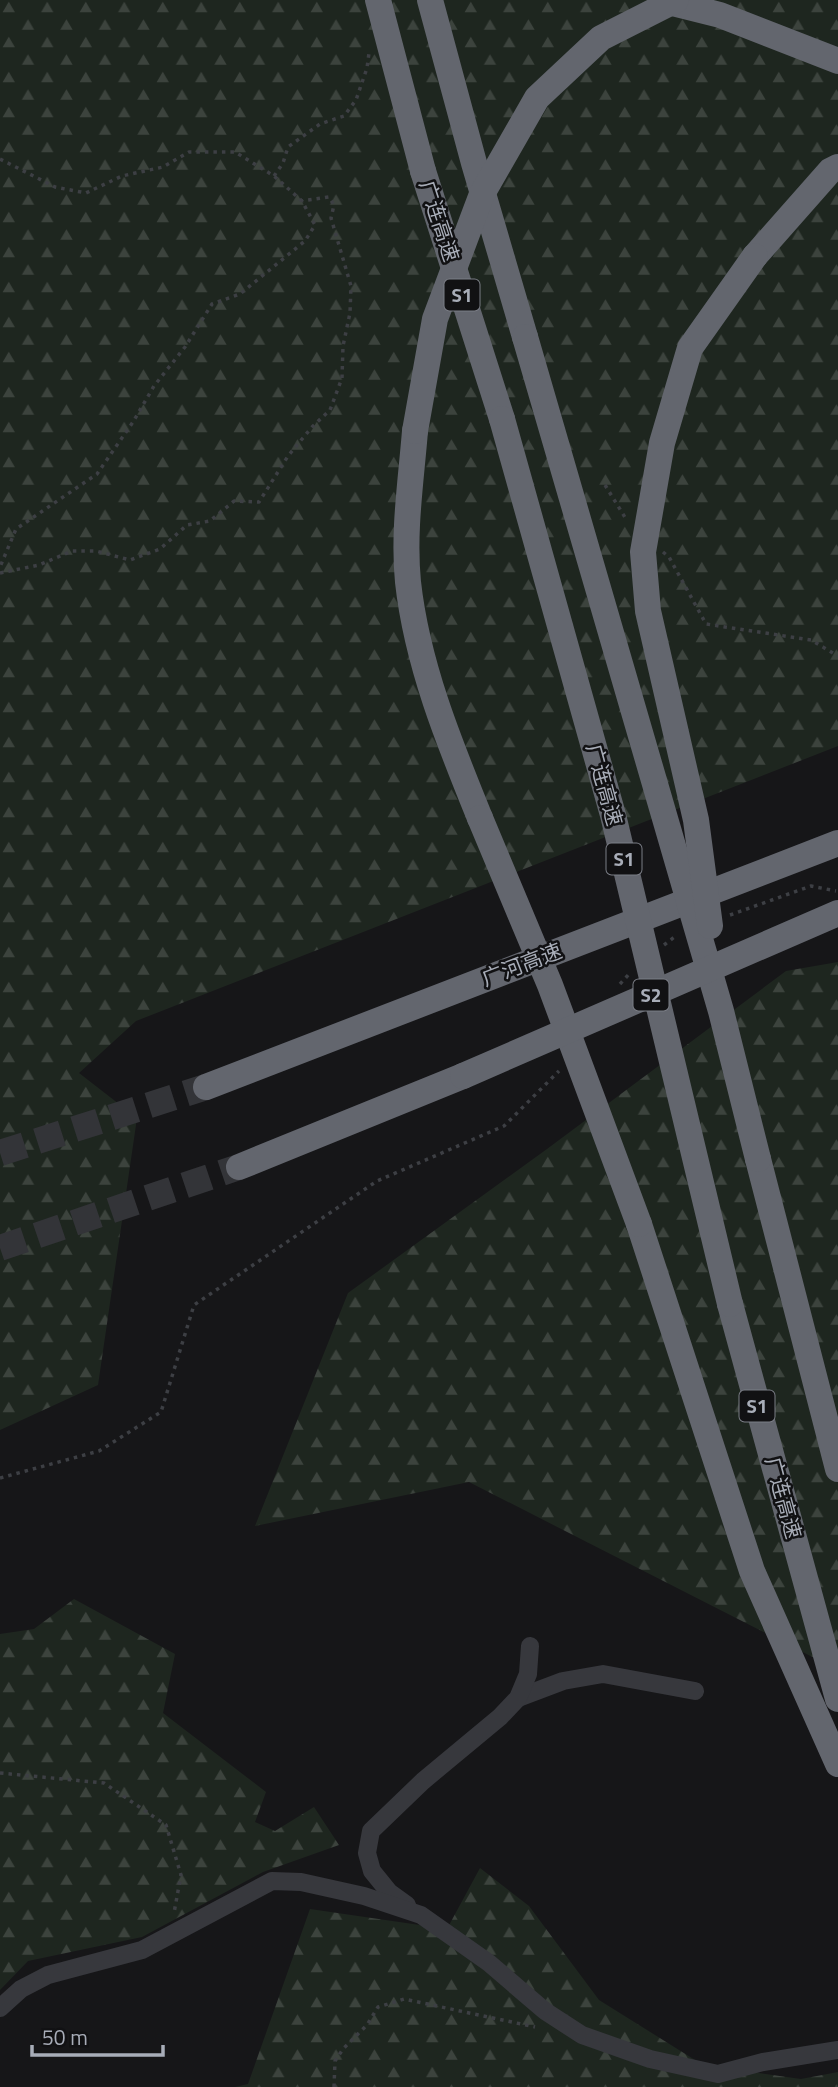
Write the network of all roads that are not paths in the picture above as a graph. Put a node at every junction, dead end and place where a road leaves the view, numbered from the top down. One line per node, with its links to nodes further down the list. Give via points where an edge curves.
1 (378, 0): 16 (highway, 广连高速 / S1, bridge, via 423,171 502,419 613,816 730,1304)
2 (430, 0): 9 (highway, S1, bridge)
3 (660, 0): 5 (highway, via 720,15)
4 (676, 0): 17 (highway, bridge, via 601,38 537,99 482,194 435,319 415,431 408,581 422,655 449,742 550,985 639,1224 751,1571)
5 (838, 61)
6 (838, 167): 9 (highway, bridge, via 755,256 690,348 662,443 643,552 648,611 696,820)
7 (838, 842): 10 (highway, 广河高速, bridge)
8 (838, 913): 11 (highway, S2, bridge, via 463,1076)
9 (721, 1011): 12 (highway, S1, bridge)
10 (206, 1087)
11 (239, 1167)
12 (838, 1469)
13 (530, 1646): 15 (street, via 528,1674)
14 (695, 1691): 15 (street, via 603,1674 563,1681)
15 (518, 1698): 18 (street, via 371,1831 367,1853 372,1871 389,1892)
16 (838, 1699)
17 (838, 1764)
18 (421, 1915): 19 (street, via 313,1884 272,1881 142,1950 48,1975); 20 (street, via 582,2035 650,2059 718,2074)
19 (0, 2008)
20 (838, 2050)

